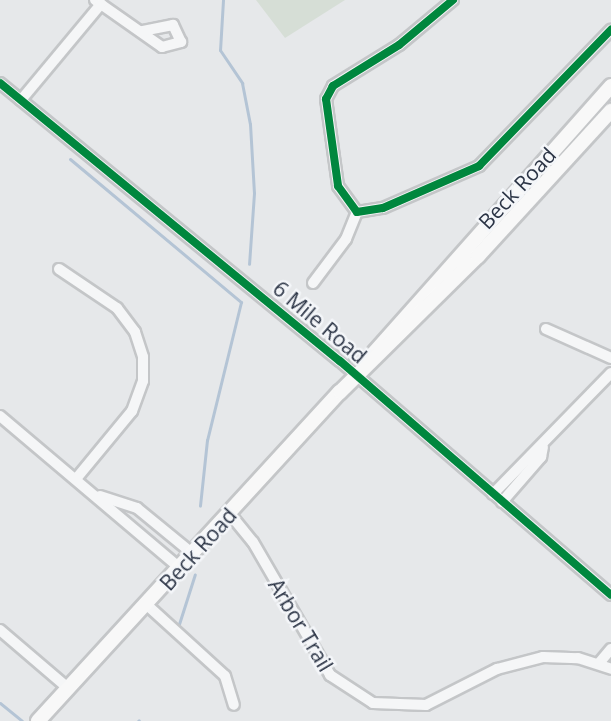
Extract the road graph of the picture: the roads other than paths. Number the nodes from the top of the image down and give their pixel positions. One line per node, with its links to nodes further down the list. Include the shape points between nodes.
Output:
1 (453, 0): 9 (street, via 399,45 333,86 326,99 338,186)
2 (98, 2): 4 (street); 7 (street)
3 (611, 30): 9 (street, via 479,166 383,208)
4 (141, 31)
5 (0, 83): 7 (street, 6 Mile Road)
6 (611, 86): 15 (main road, Beck Road, via 381,340)
7 (21, 100): 15 (street, 6 Mile Road)
8 (611, 111): 15 (main road, Beck Road, via 471,263)
9 (357, 212): 11 (street, via 346,239)
10 (59, 269): 18 (street, via 117,308 135,332 143,357 143,381 132,411)
11 (313, 283)
12 (546, 329): 13 (street)
13 (611, 358)
14 (611, 373): 17 (street)
15 (356, 376): 19 (street, 6 Mile Road); 22 (main road, Beck Road)
16 (0, 416): 18 (street)
17 (543, 447): 19 (street, via 533,449); 21 (street, via 541,457)
18 (76, 479): 20 (street)
19 (493, 494): 21 (street, 6 Mile Road)
20 (97, 495): 23 (street, via 137,508); 24 (street)
21 (502, 502): 25 (street, 6 Mile Road)
22 (230, 514): 23 (main road, Beck Road); 29 (street, Arbor Trail, via 253,542 330,675 373,703 426,705 523,660 559,656)
23 (193, 554): 24 (main road, Beck Road)
24 (180, 568): 26 (main road, Beck Road)
25 (611, 596)
26 (147, 605): 31 (main road, Beck Road); 32 (street, via 225,676)
27 (0, 630): 31 (street)
28 (611, 649): 29 (street)
29 (600, 662): 30 (street, Arbor Trail)
30 (611, 669)
31 (69, 689): 33 (main road, Beck Road)
32 (234, 705)
33 (38, 721)

